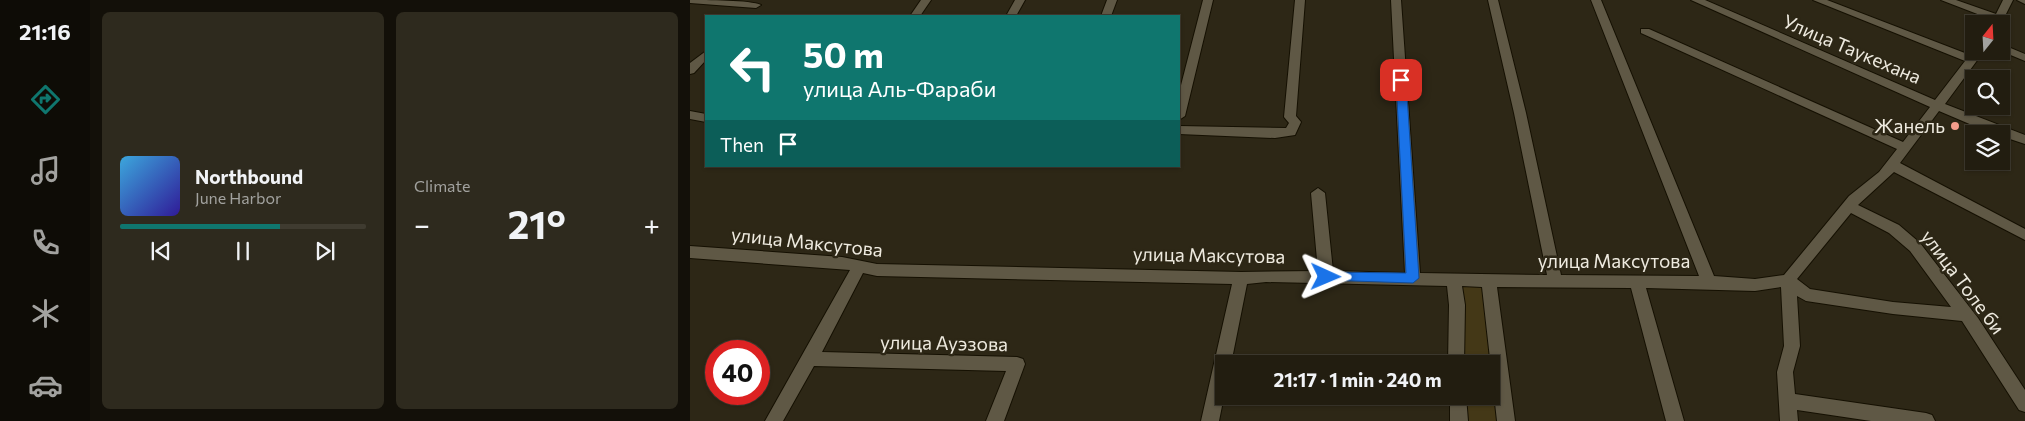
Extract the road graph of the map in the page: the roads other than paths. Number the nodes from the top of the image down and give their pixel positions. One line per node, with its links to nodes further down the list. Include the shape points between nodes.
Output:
1 (690, 0): 14 (street)
2 (926, 0): 16 (street)
3 (1020, 0): 17 (street)
4 (1112, 0): 18 (street)
5 (1208, 0): 29 (street)
6 (1300, 0): 32 (street, via 1290,117 1295,122 1290,132)
7 (1396, 0): 43 (street)
8 (1493, 0): 45 (street)
9 (1596, 0): 49 (street)
10 (1696, 0): 28 (street, Улица Таукехана)
11 (1818, 0): 23 (street)
12 (1946, 0): 19 (street)
13 (2008, 0): 20 (street)
14 (759, 3): 15 (street)
15 (746, 15)
16 (916, 15)
17 (1012, 15)
18 (1106, 15)
19 (1982, 15)
20 (2000, 15)
21 (1645, 30): 34 (street)
22 (2010, 51): 25 (street)
23 (1965, 52)
24 (705, 55): 27 (street)
25 (2025, 58)
26 (1973, 60): 28 (street)
27 (690, 70)
28 (1939, 106): 33 (street, Улица Таукехана); 34 (street)
29 (1180, 112)
30 (690, 115): 31 (street)
31 (705, 118)
32 (1180, 130)
33 (2025, 140)
34 (1905, 148): 35 (street)
35 (1892, 165): 37 (street); 38 (street)
36 (1318, 193): 41 (street)
37 (1849, 206): 46 (street); 50 (street, улица Толе би, via 1894,229 1915,247)
38 (2025, 235)
39 (690, 252): 40 (street, улица Максутова)
40 (859, 267): 42 (street, улица Максутова); 52 (street)
41 (1326, 277): 42 (street, улица Максутова); 43 (street, улица Максутова)
42 (1241, 278): 58 (street)
43 (1413, 278): 44 (street, улица Максутова)
44 (1454, 280): 47 (street, улица Максутова); 51 (street)
45 (1555, 280): 47 (street, улица Максутова); 48 (street, улица Максутова)
46 (1788, 280): 49 (street, улица Максутова, via 1755,286); 50 (street, via 1806,295); 53 (street, via 1792,346 1785,372)
47 (1489, 281): 60 (street)
48 (1637, 282): 49 (street, улица Максутова); 61 (street)
49 (1710, 282)
50 (1966, 315): 54 (street, улица Толе би)
51 (1456, 355)
52 (810, 359): 56 (street); 57 (street, улица Ауэзова, via 1017,364)
53 (1787, 401): 62 (street); 63 (street)
54 (2025, 404)
55 (1458, 405): 59 (street)
56 (774, 421)
57 (995, 421)
58 (1210, 421)
59 (1459, 421)
60 (1506, 421)
61 (1675, 421)
62 (1789, 421)
63 (1926, 421)

